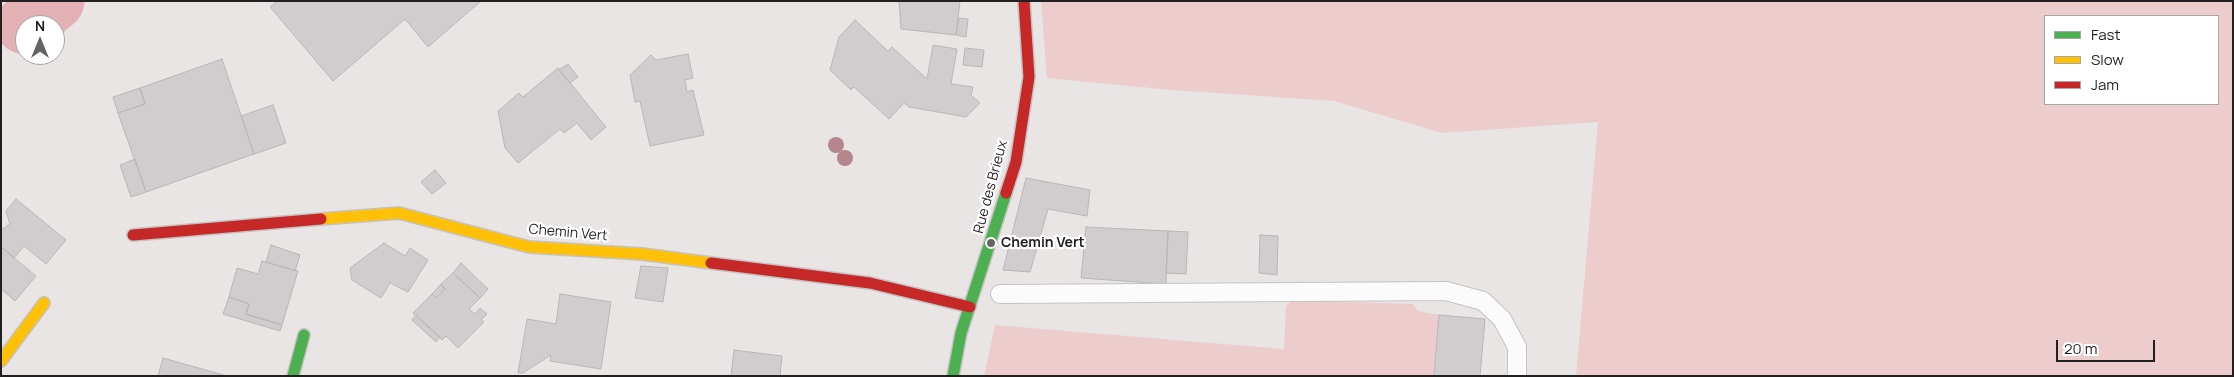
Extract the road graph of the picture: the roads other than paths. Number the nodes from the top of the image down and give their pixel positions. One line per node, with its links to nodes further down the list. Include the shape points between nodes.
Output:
1 (1024, 1): 5 (street, Rue des Brieux, via 1029,77 1016,162)
2 (133, 235): 5 (street, Chemin Vert, via 399,212 529,247 642,254 870,283)
3 (1000, 294): 10 (lane, via 1446,291 1483,301 1502,319 1517,347)
4 (44, 303): 7 (street)
5 (970, 307): 9 (street, Rue des Brieux)
6 (304, 335): 8 (street)
7 (1, 361)
8 (293, 376)
9 (953, 376)
10 (1517, 376)

